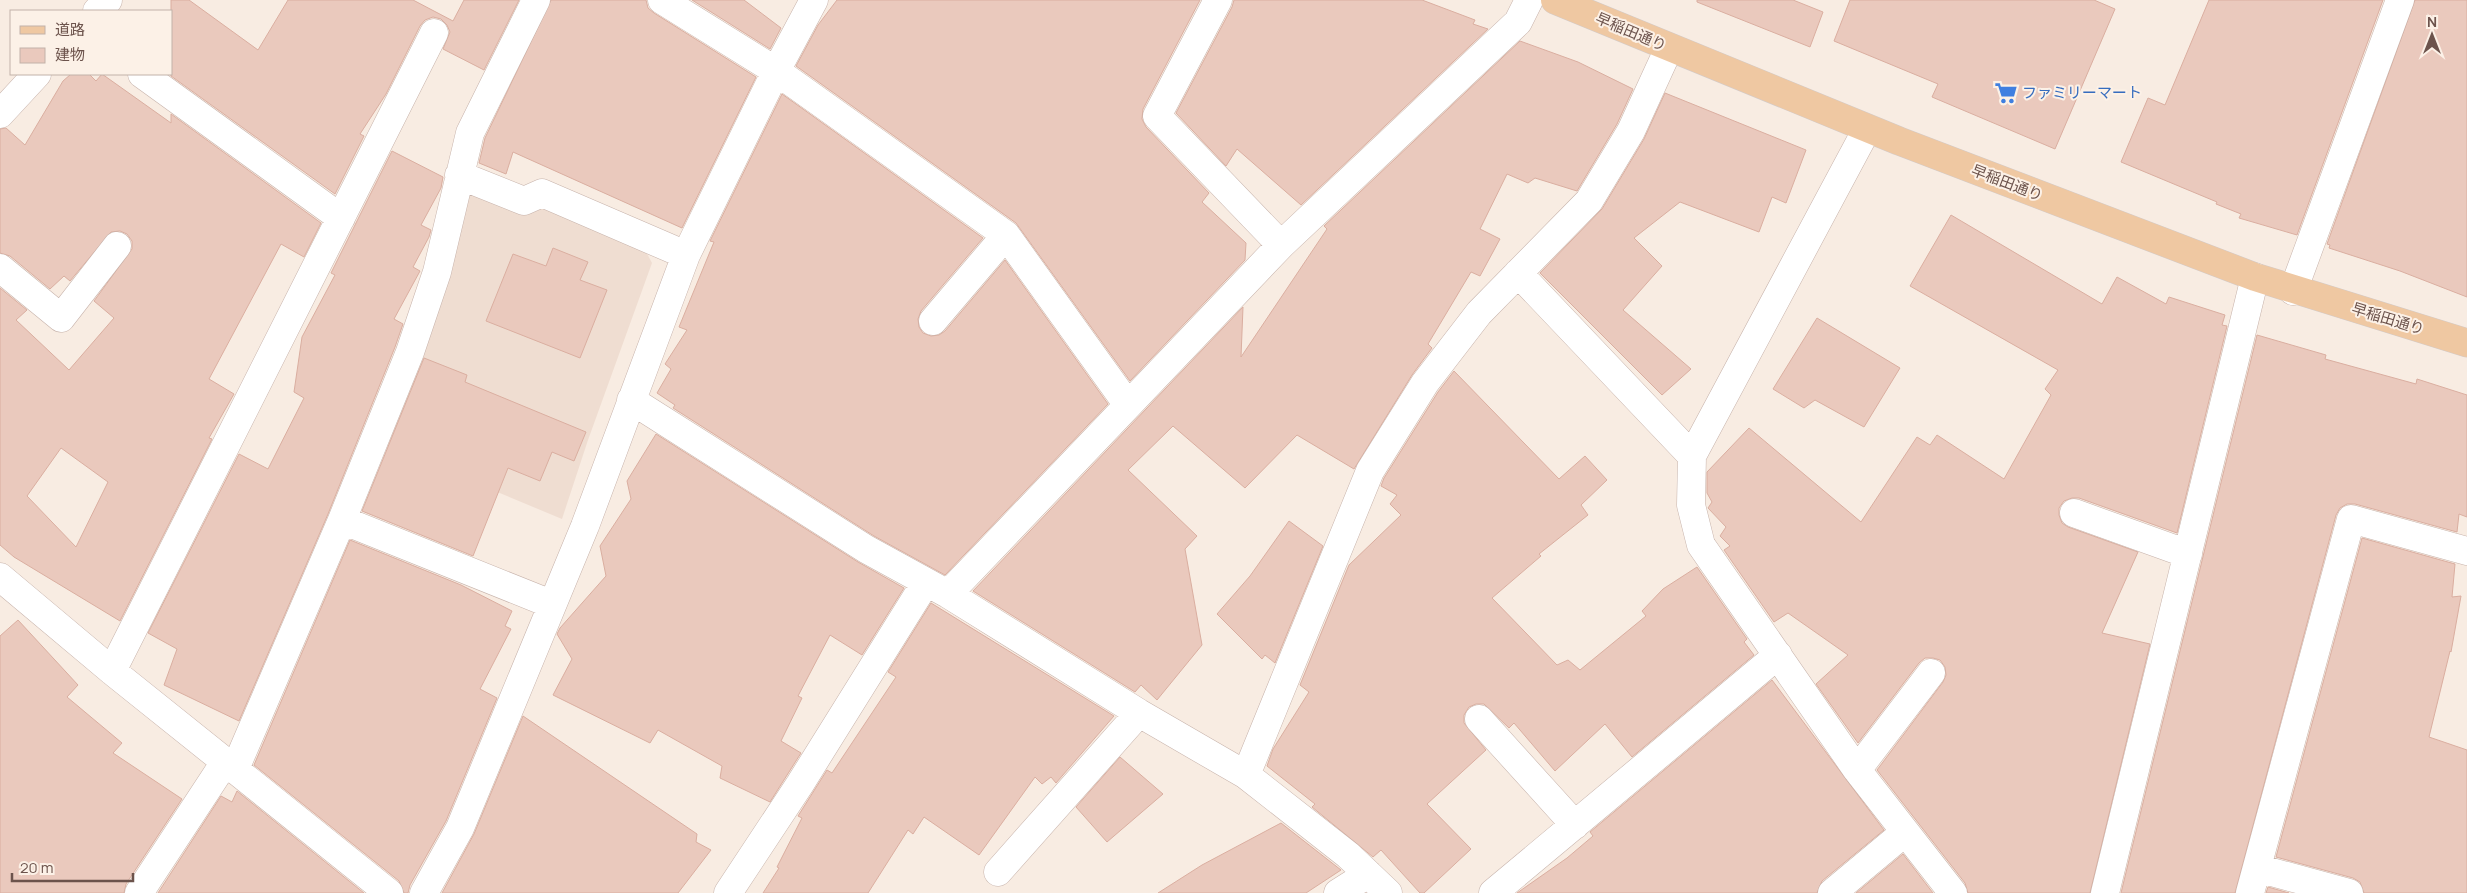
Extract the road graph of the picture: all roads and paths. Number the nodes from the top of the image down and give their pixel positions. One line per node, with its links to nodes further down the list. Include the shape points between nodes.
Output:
1 (108, 0): 9 (street)
2 (536, 0): 17 (street, via 470,133)
3 (662, 0): 12 (street)
4 (814, 0): 12 (street)
5 (1218, 0): 21 (street, via 1157,116)
6 (1529, 0): 21 (street, via 1518,22)
7 (1555, 0): 11 (main road, 早稲田通り)
8 (2400, 0): 26 (street)
9 (98, 10)
10 (434, 33): 18 (street)
11 (1669, 48): 16 (main road, 早稲田通り); 24 (street, via 1631,131 1589,201)
12 (776, 71): 19 (street); 22 (street)
13 (37, 75): 15 (street)
14 (143, 75): 18 (street)
15 (3, 102)
16 (1867, 128): 25 (main road, 早稲田通り); 31 (street)
17 (459, 175): 22 (street, via 524,201 542,193); 33 (street, via 437,272 410,352)
18 (341, 218): 40 (street)
19 (1006, 235): 27 (street); 30 (street)
20 (117, 246): 23 (street, via 61,318)
21 (1281, 246): 30 (street)
22 (686, 255): 29 (street)
23 (0, 268)
24 (1518, 273): 31 (street); 46 (street, via 1479,313 1424,383 1370,471)
25 (2255, 277): 26 (main road, 早稲田通り); 35 (street)
26 (2293, 291): 28 (main road, 早稲田通り)
27 (933, 320)
28 (2467, 343)
29 (631, 400): 37 (street, via 866,549); 38 (street, via 585,526)
30 (1128, 405): 37 (street)
31 (1692, 456): 39 (street, via 1691,505 1701,545)
32 (2074, 513): 35 (street)
33 (342, 520): 38 (street); 44 (street)
34 (2467, 551): 51 (street, via 2351,519)
35 (2188, 554): 61 (street)
36 (0, 577): 40 (street)
37 (937, 588): 42 (street); 55 (street)
38 (551, 604): 54 (street, via 460,828)
39 (1778, 655): 45 (street); 47 (street)
40 (112, 671): 44 (street)
41 (1931, 673): 45 (street)
42 (1139, 713): 46 (street); 49 (street)
43 (1479, 719): 47 (street)
44 (230, 766): 52 (street); 53 (street)
45 (1857, 770): 48 (street)
46 (1246, 775): 50 (street)
47 (1575, 825): 58 (street)
48 (1904, 833): 59 (street); 60 (street)
49 (998, 872)
50 (1368, 874): 56 (street); 57 (street)
51 (2253, 881): 62 (street)
52 (139, 893)
53 (390, 893)
54 (424, 893)
55 (728, 893)
56 (1338, 893)
57 (1388, 893)
58 (1493, 893)
59 (1832, 893)
60 (1953, 893)
61 (2105, 893)
62 (2349, 893)

